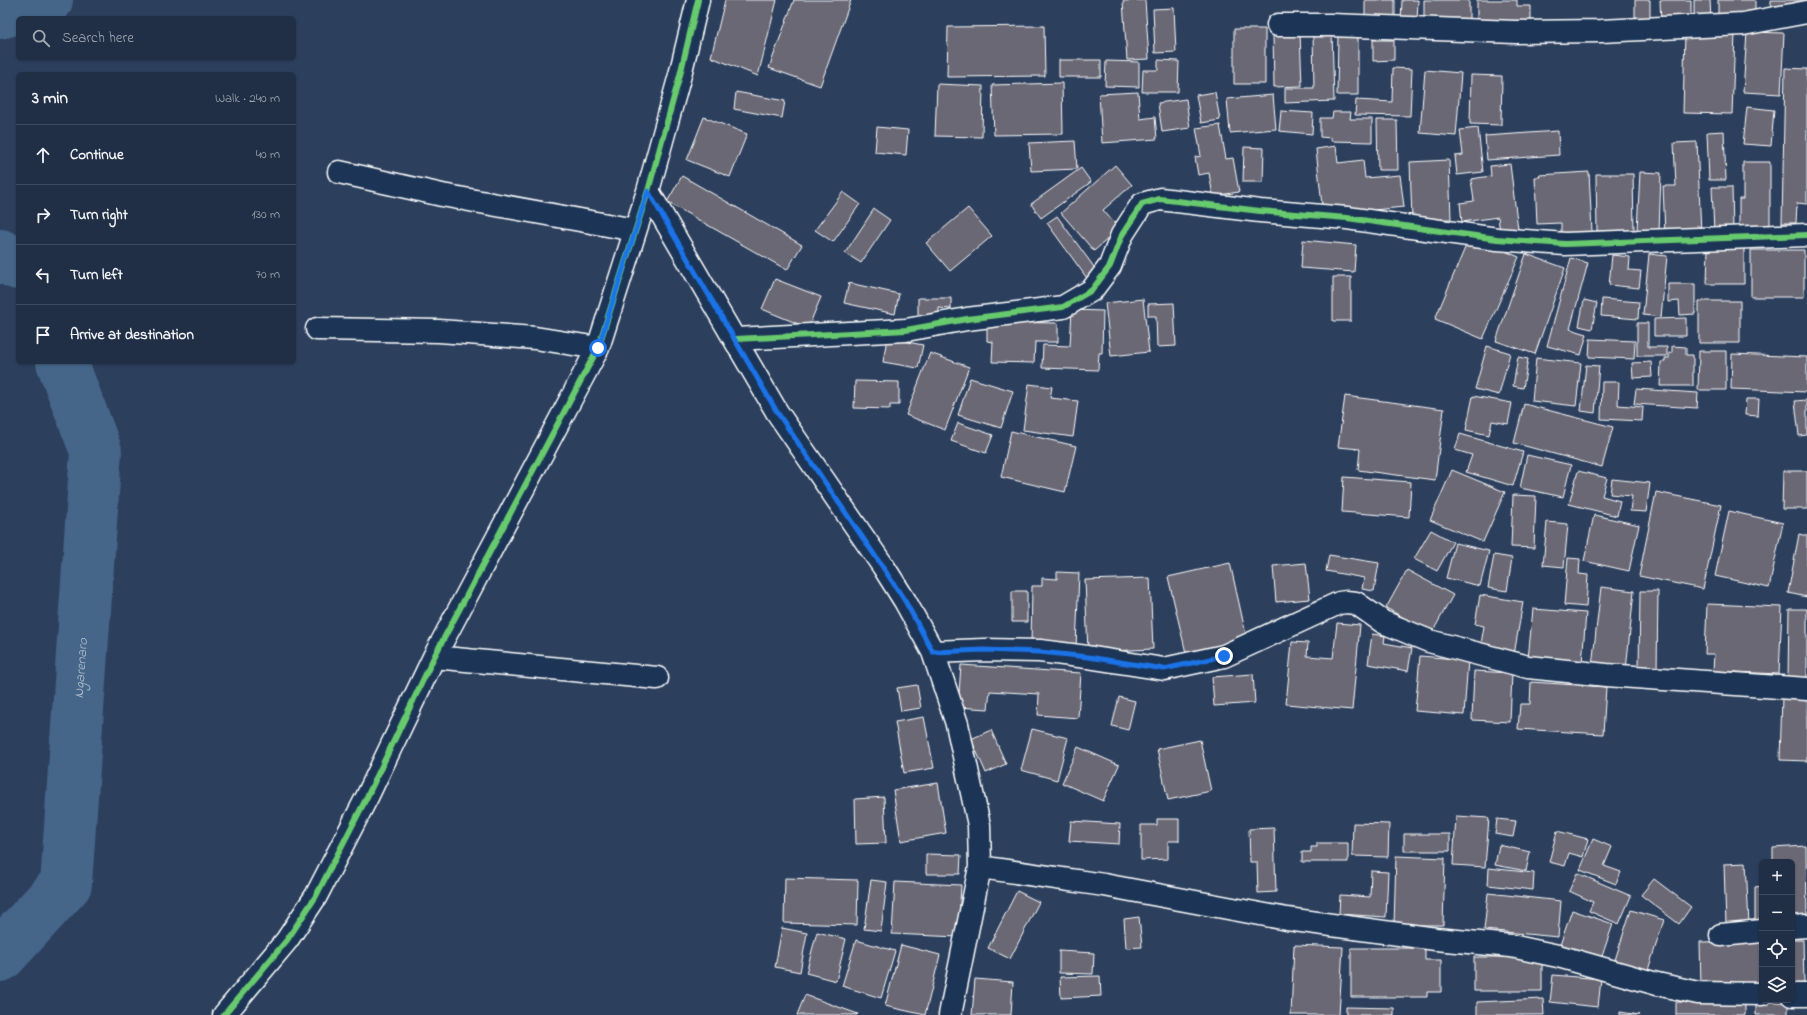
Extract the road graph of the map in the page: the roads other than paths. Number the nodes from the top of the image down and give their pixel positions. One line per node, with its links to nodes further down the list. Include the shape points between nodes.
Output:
1 (698, 0): 5 (street)
2 (1807, 12): 3 (street, via 1743,24 1601,31 1515,32)
3 (1278, 25)
4 (339, 172): 6 (street, via 442,195)
5 (648, 191): 6 (street); 9 (street)
6 (635, 230): 10 (street)
7 (1807, 235): 9 (street, via 1565,244 1497,239 1347,218 1260,211 1160,198 1142,204 1122,235 1110,266 1092,290 1063,307 967,319 906,330)
8 (317, 329): 10 (street, via 439,331 535,338)
9 (736, 339): 11 (street, via 777,412 905,601)
10 (598, 348): 12 (street)
11 (933, 652): 14 (street, via 1040,652 1164,669 1224,656 1346,602 1356,604 1383,622 1429,641 1528,667); 15 (street, via 957,724 979,825)
12 (434, 657): 13 (street); 23 (street, via 316,896 287,940)
13 (657, 678)
14 (1807, 689)
15 (980, 867): 20 (street, via 1104,885 1287,919 1436,939 1511,946 1698,993); 24 (street)
16 (1807, 926): 17 (street)
17 (1795, 927)
18 (1759, 931): 19 (street)
19 (1721, 935)
20 (1759, 994)
21 (1795, 995): 22 (street)
22 (1807, 995)
23 (224, 1015)
24 (950, 1015)

